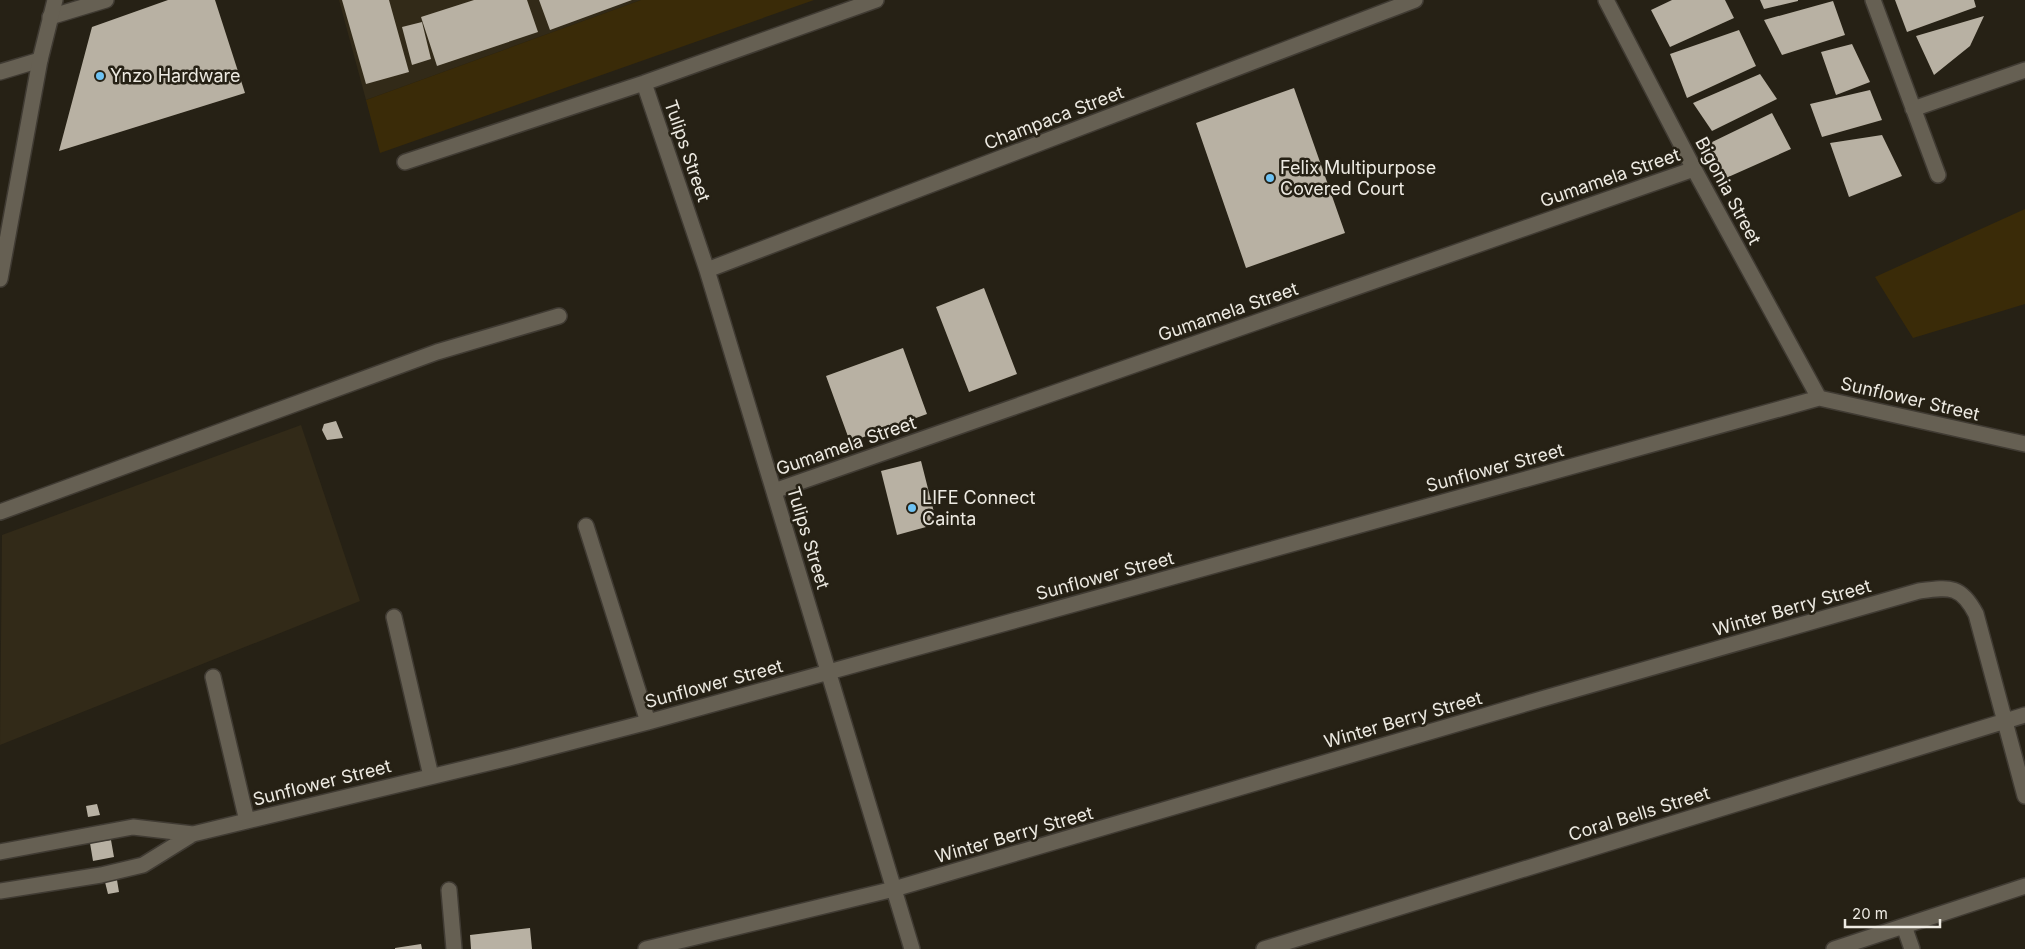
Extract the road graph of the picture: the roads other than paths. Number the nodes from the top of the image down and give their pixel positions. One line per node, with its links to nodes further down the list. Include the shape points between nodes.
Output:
1 (55, 0): 7 (street)
2 (106, 0): 7 (street)
3 (876, 0): 11 (street)
4 (1415, 0): 16 (street, Champaca Street)
5 (1606, 0): 14 (street, Bigonia Street)
6 (1873, 0): 12 (street)
7 (50, 17): 8 (street)
8 (40, 60): 10 (street); 17 (street)
9 (2025, 70): 12 (street)
10 (0, 72)
11 (644, 83): 13 (street); 16 (street, Tulips Street)
12 (1913, 109): 15 (street)
13 (405, 162)
14 (1694, 169): 19 (street, Bigonia Street); 21 (street, Gumamela Street)
15 (1938, 174)
16 (707, 270): 21 (street, Tulips Street)
17 (0, 279)
18 (559, 316): 22 (street, via 437,352)
19 (1820, 398): 20 (street, Sunflower Street); 25 (street, Sunflower Street)
20 (2025, 444)
21 (774, 491): 25 (street, Tulips Street)
22 (0, 512)
23 (586, 526): 29 (street)
24 (394, 617): 30 (street)
25 (828, 672): 29 (street, Sunflower Street); 36 (street, Tulips Street)
26 (214, 677): 32 (street)
27 (2025, 715): 28 (street, Coral Bells Street)
28 (2006, 721): 31 (street, Winter Berry Street); 36 (street, Winter Berry Street, via 1976,614 1969,600 1956,589 1919,591); 43 (street, Coral Bells Street)
29 (648, 722): 30 (street, Sunflower Street)
30 (431, 776): 32 (street, Sunflower Street)
31 (2025, 796)
32 (247, 821): 33 (street, Sunflower Street)
33 (193, 834): 34 (street, Sunflower Street, via 133,827); 38 (street, Sunflower Street, via 143,865)
34 (0, 852)
35 (2025, 886): 39 (street)
36 (894, 889): 41 (street, Winter Berry Street); 42 (street, Tulips Street)
37 (449, 890): 40 (street)
38 (0, 891)
39 (1904, 926): 44 (street); 45 (street)
40 (454, 949)
41 (646, 949)
42 (912, 949)
43 (1264, 949)
44 (1834, 949)
45 (1912, 949)

